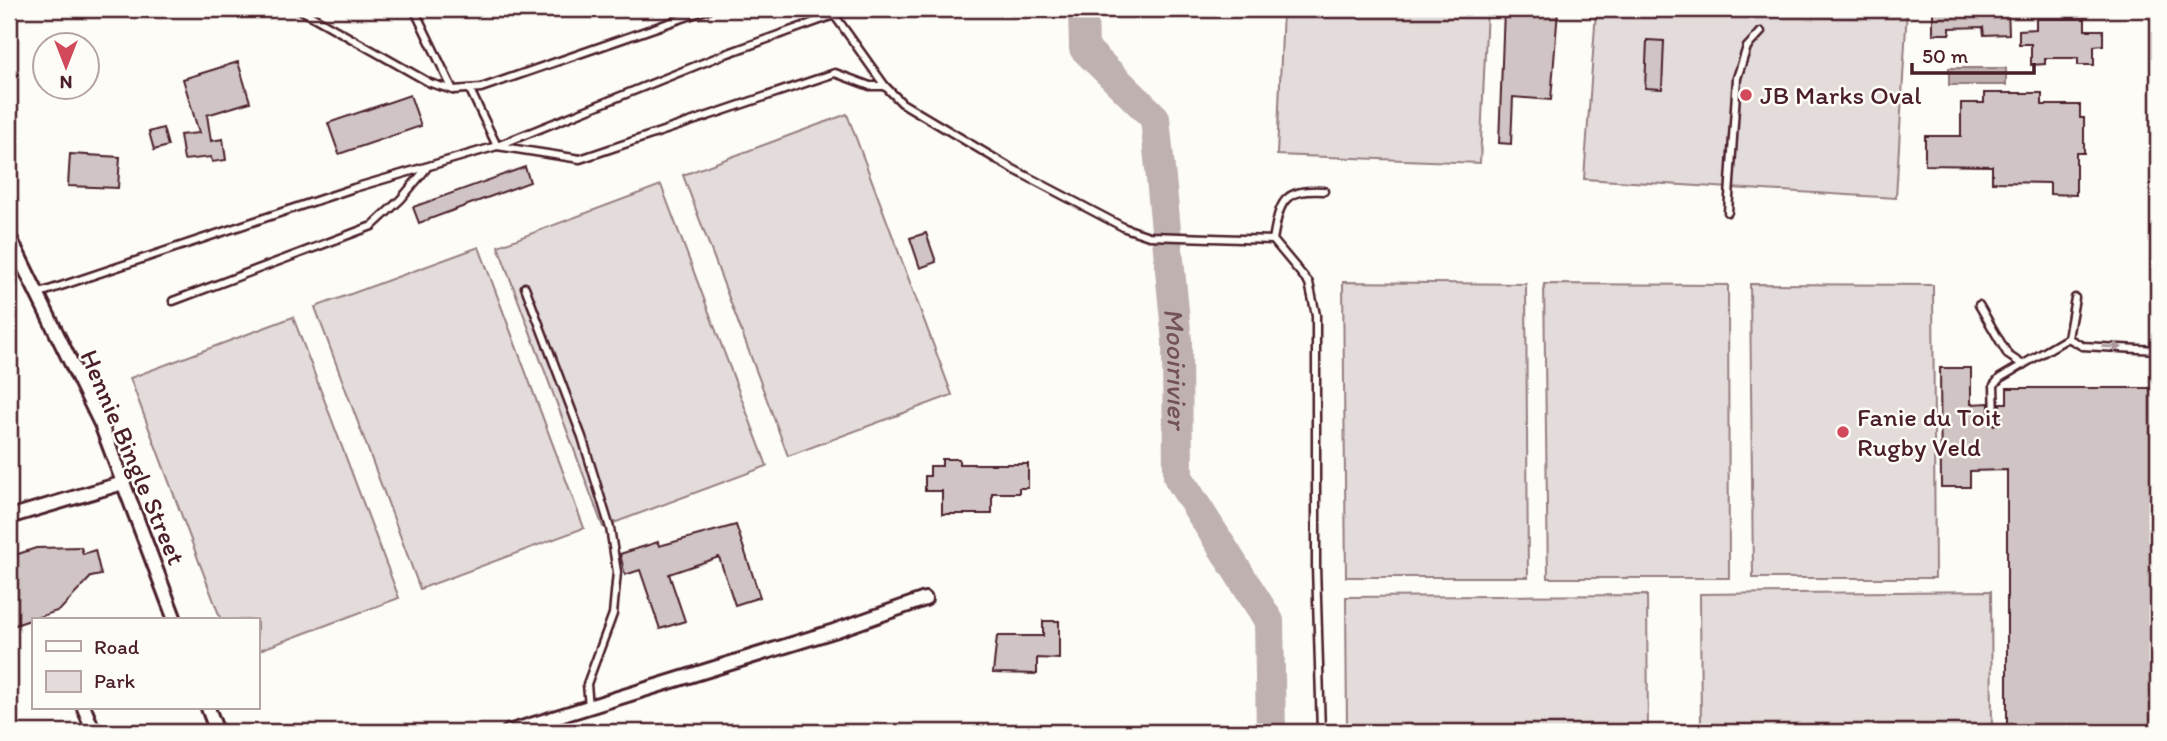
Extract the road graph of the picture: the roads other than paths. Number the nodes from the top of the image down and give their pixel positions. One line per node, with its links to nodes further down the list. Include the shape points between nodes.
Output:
1 (299, 9): 7 (lane, via 430,83)
2 (414, 9): 7 (lane)
3 (709, 9): 8 (lane)
4 (832, 12): 6 (lane); 9 (lane)
5 (1761, 32): 12 (lane, via 1747,47 1737,78)
6 (885, 86): 9 (lane, via 870,86 835,73 580,159); 14 (lane, via 902,103 989,155 1125,228 1149,236)
7 (453, 90): 8 (lane)
8 (470, 90): 9 (lane)
9 (497, 146): 10 (lane)
10 (427, 168): 16 (lane); 18 (lane, via 372,226)
11 (1325, 191): 14 (lane, via 1300,190 1287,197 1279,209)
12 (1728, 212)
13 (9, 236): 16 (street, Hennie Bingle Street)
14 (1273, 240): 34 (lane, via 1309,283 1316,314)
15 (524, 287): 28 (lane, via 582,437 610,528 617,572 613,614 587,684)
16 (37, 294): 24 (street, Hennie Bingle Street, via 101,424)
17 (2075, 298): 20 (lane)
18 (173, 301)
19 (1979, 305): 22 (lane, via 2008,355)
20 (2068, 338): 21 (lane, one-way to 21, via 2082,346); 22 (lane)
21 (2158, 350)
22 (2023, 365): 23 (lane, via 1994,385)
23 (1995, 419)
24 (123, 482): 25 (street); 27 (street, Hennie Bingle Street)
25 (9, 517)
26 (925, 599): 28 (street)
27 (175, 618)
28 (589, 709): 33 (street)
29 (85, 710): 31 (street)
30 (209, 710): 32 (street)
31 (94, 732)
32 (217, 732)
33 (508, 732)
34 (1321, 732)

